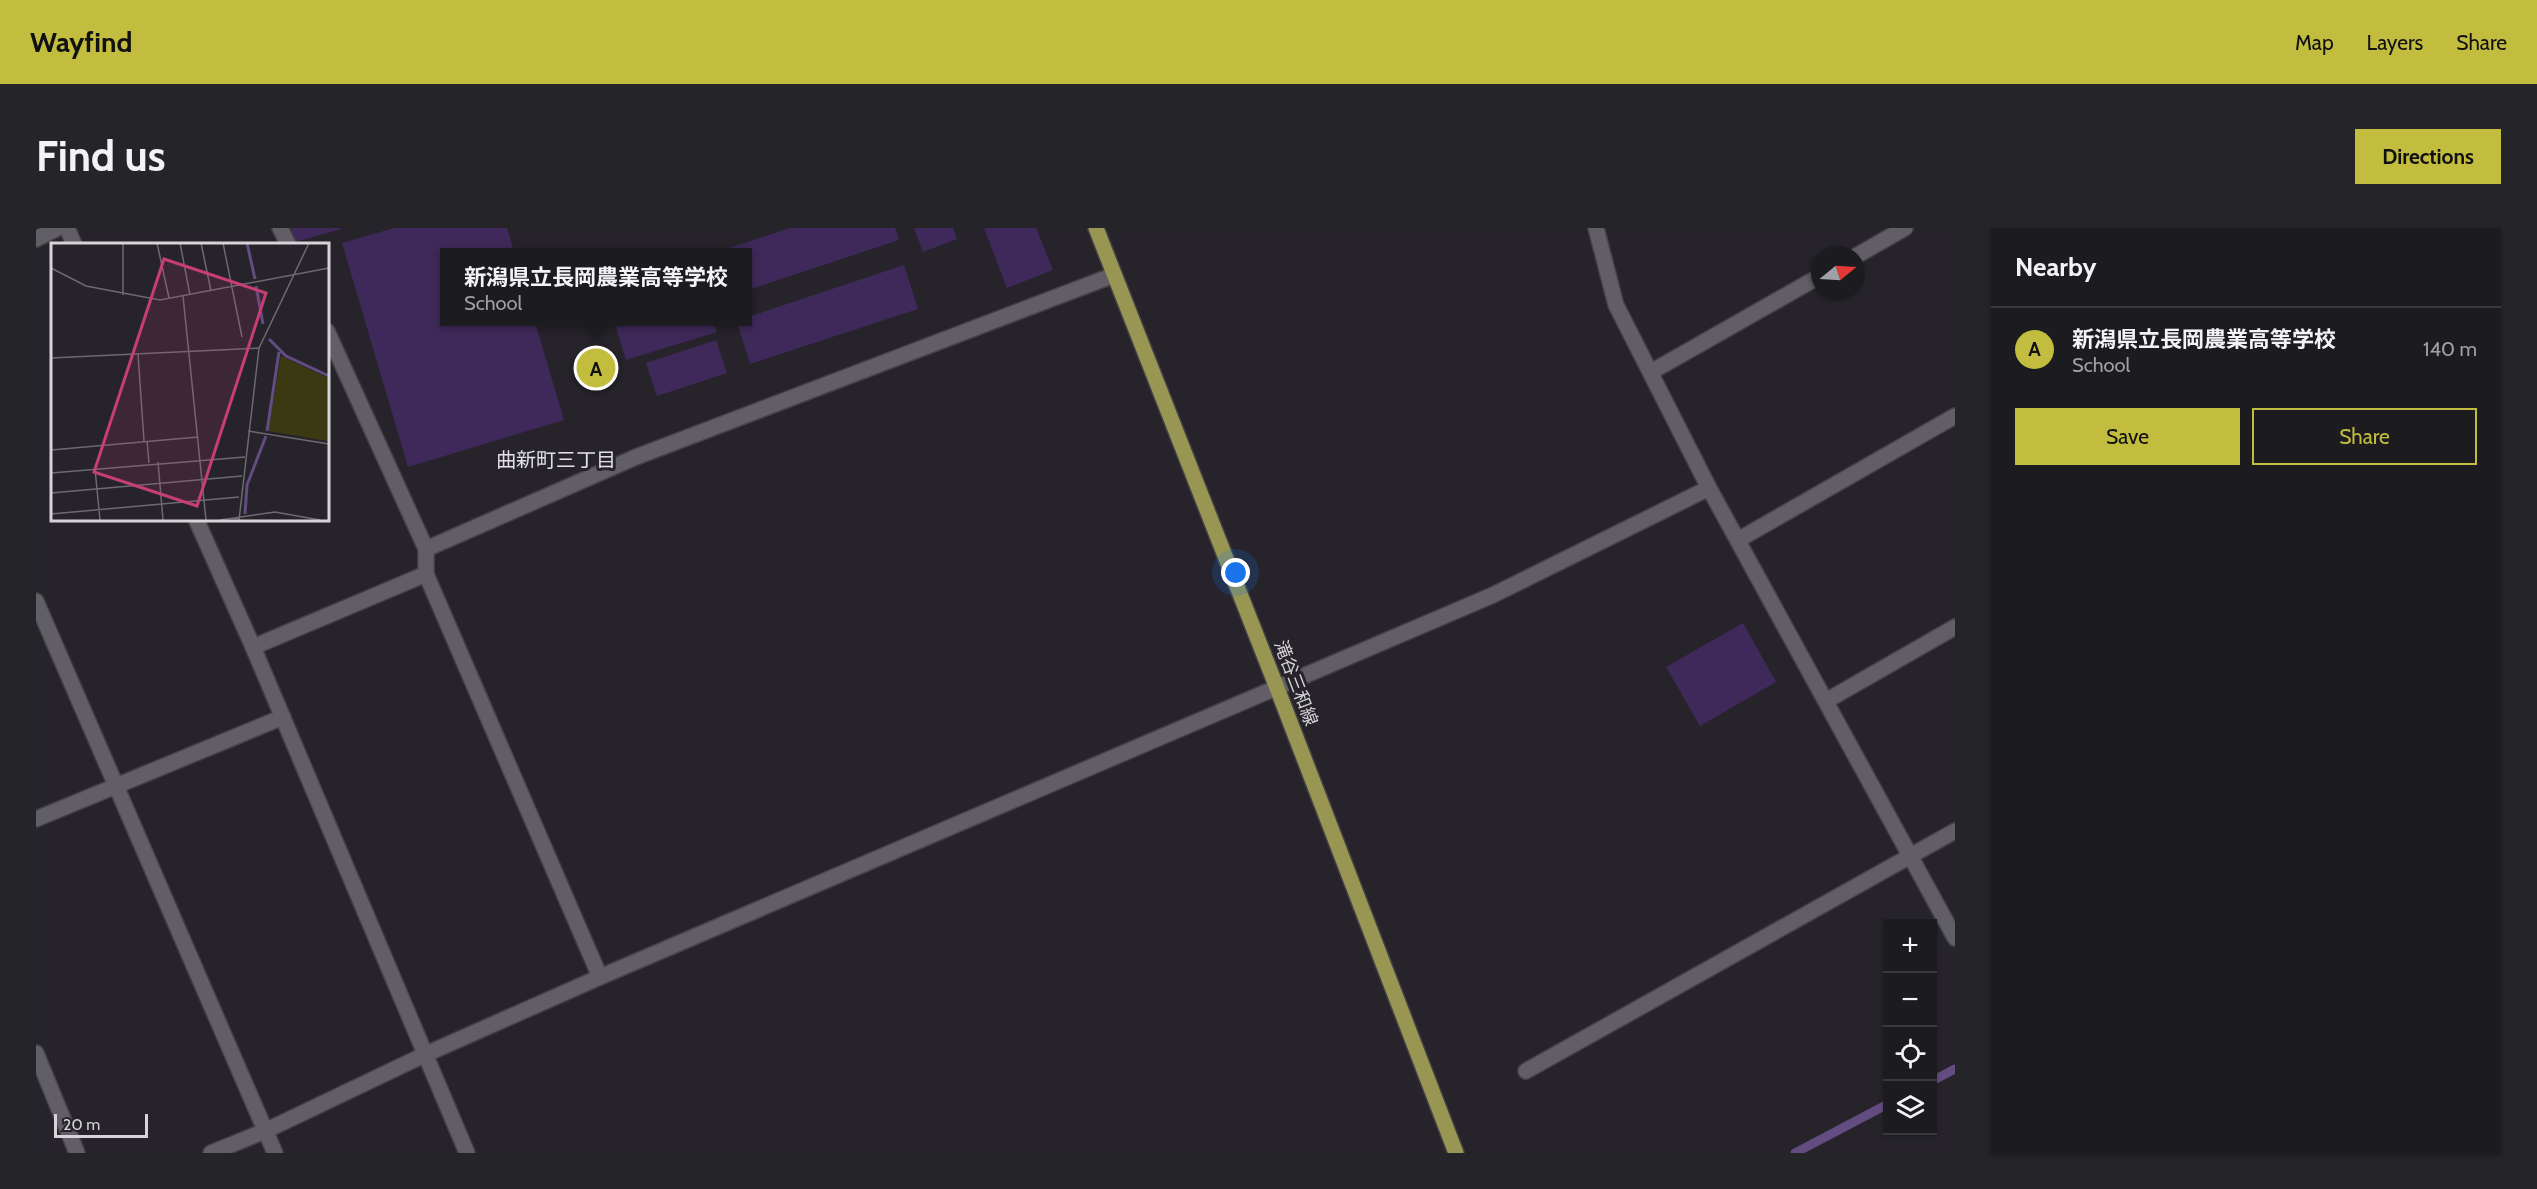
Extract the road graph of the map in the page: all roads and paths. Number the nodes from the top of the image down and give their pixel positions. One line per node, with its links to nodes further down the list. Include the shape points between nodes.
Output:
1 (58, 228): 7 (street)
2 (67, 228): 8 (street)
3 (280, 228): 9 (street)
4 (1096, 228): 11 (main road, 滝谷三和線)
5 (1596, 228): 14 (street, via 1617,305)
6 (1905, 228): 10 (street)
7 (36, 239)
8 (74, 243)
9 (288, 243)
10 (1865, 251)
11 (1114, 275): 19 (street, via 636,457); 24 (main road, 滝谷三和線)
12 (1811, 281): 14 (street)
13 (328, 333): 19 (street)
14 (1651, 372): 16 (street)
15 (1955, 416): 18 (street)
16 (1709, 488): 18 (street); 24 (street, via 1493,595)
17 (196, 520): 23 (street)
18 (1738, 540): 25 (street)
19 (426, 549): 20 (street)
20 (426, 574): 23 (street); 32 (street)
21 (36, 601): 27 (street)
22 (1955, 627): 25 (street)
23 (254, 647): 26 (street)
24 (1277, 688): 32 (street); 41 (main road, 滝谷三和線)
25 (1826, 701): 30 (street)
26 (283, 717): 27 (street); 34 (street)
27 (118, 786): 28 (street); 36 (street)
28 (36, 819)
29 (1955, 831): 30 (street)
30 (1909, 856): 31 (street); 35 (street)
31 (1955, 938)
32 (600, 976): 34 (street)
33 (36, 1053): 37 (street)
34 (424, 1055): 36 (street); 40 (street)
35 (1526, 1071)
36 (265, 1131): 38 (street); 39 (street)
37 (77, 1153)
38 (210, 1153)
39 (274, 1153)
40 (467, 1153)
41 (1456, 1153)

